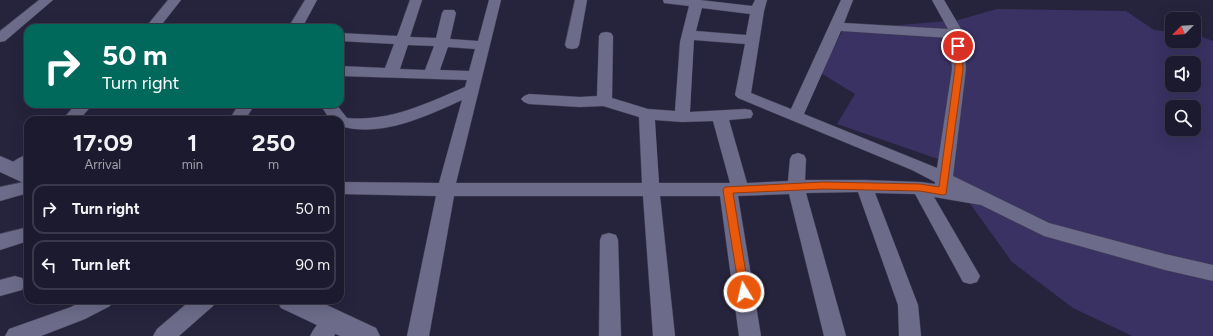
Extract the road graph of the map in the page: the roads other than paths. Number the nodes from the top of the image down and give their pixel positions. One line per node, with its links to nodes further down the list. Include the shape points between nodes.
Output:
1 (47, 0): 20 (street)
2 (175, 0): 13 (street)
3 (312, 0): 14 (street)
4 (416, 0): 22 (street)
5 (495, 0): 24 (street)
6 (581, 0): 25 (street)
7 (669, 0): 10 (street)
8 (847, 0): 15 (street)
9 (938, 0): 16 (street)
10 (705, 3): 11 (street); 17 (street)
11 (759, 6): 21 (street)
12 (449, 13): 23 (street)
13 (155, 24)
14 (297, 24)
15 (836, 27): 16 (street); 40 (street)
16 (957, 34): 44 (street, via 959,69)
17 (689, 35): 21 (street); 39 (street)
18 (606, 36): 31 (street)
19 (344, 37): 22 (street)
20 (0, 38)
21 (752, 40): 40 (street, via 743,95)
22 (402, 41): 23 (street); 27 (street)
23 (442, 43): 24 (street); 28 (street)
24 (482, 45): 29 (street)
25 (572, 45)
26 (344, 71): 27 (street)
27 (391, 73): 28 (street)
28 (431, 74): 29 (street)
29 (473, 83): 41 (street, via 423,112 373,123); 50 (street)
30 (529, 99): 31 (street)
31 (604, 101): 34 (street)
32 (81, 108): 36 (street)
33 (331, 108): 37 (street)
34 (647, 114): 39 (street); 49 (street)
35 (745, 114): 38 (street)
36 (74, 116)
37 (337, 116)
38 (720, 116): 39 (street); 51 (street)
39 (682, 117)
40 (795, 117): 44 (street, via 918,166)
41 (344, 122)
42 (798, 159): 45 (street)
43 (864, 186): 45 (street); 48 (street); 70 (street, via 908,305)
44 (943, 186): 48 (street); 56 (street, via 983,199 1044,229)
45 (796, 187): 51 (street); 69 (street)
46 (24, 188): 52 (street)
47 (344, 188): 50 (street)
48 (920, 188): 57 (street)
49 (651, 189): 50 (street); 51 (street); 67 (street)
50 (446, 190): 65 (street)
51 (734, 190): 68 (street)
52 (0, 194)
53 (24, 235): 55 (street)
54 (609, 240): 66 (street)
55 (0, 242)
56 (1213, 273)
57 (970, 276)
58 (95, 304): 62 (street)
59 (201, 304): 63 (street)
60 (295, 304): 61 (street)
61 (327, 328): 64 (street)
62 (16, 336)
63 (164, 336)
64 (367, 336)
65 (418, 336)
66 (610, 336)
67 (664, 336)
68 (750, 336)
69 (835, 336)
70 (910, 336)

